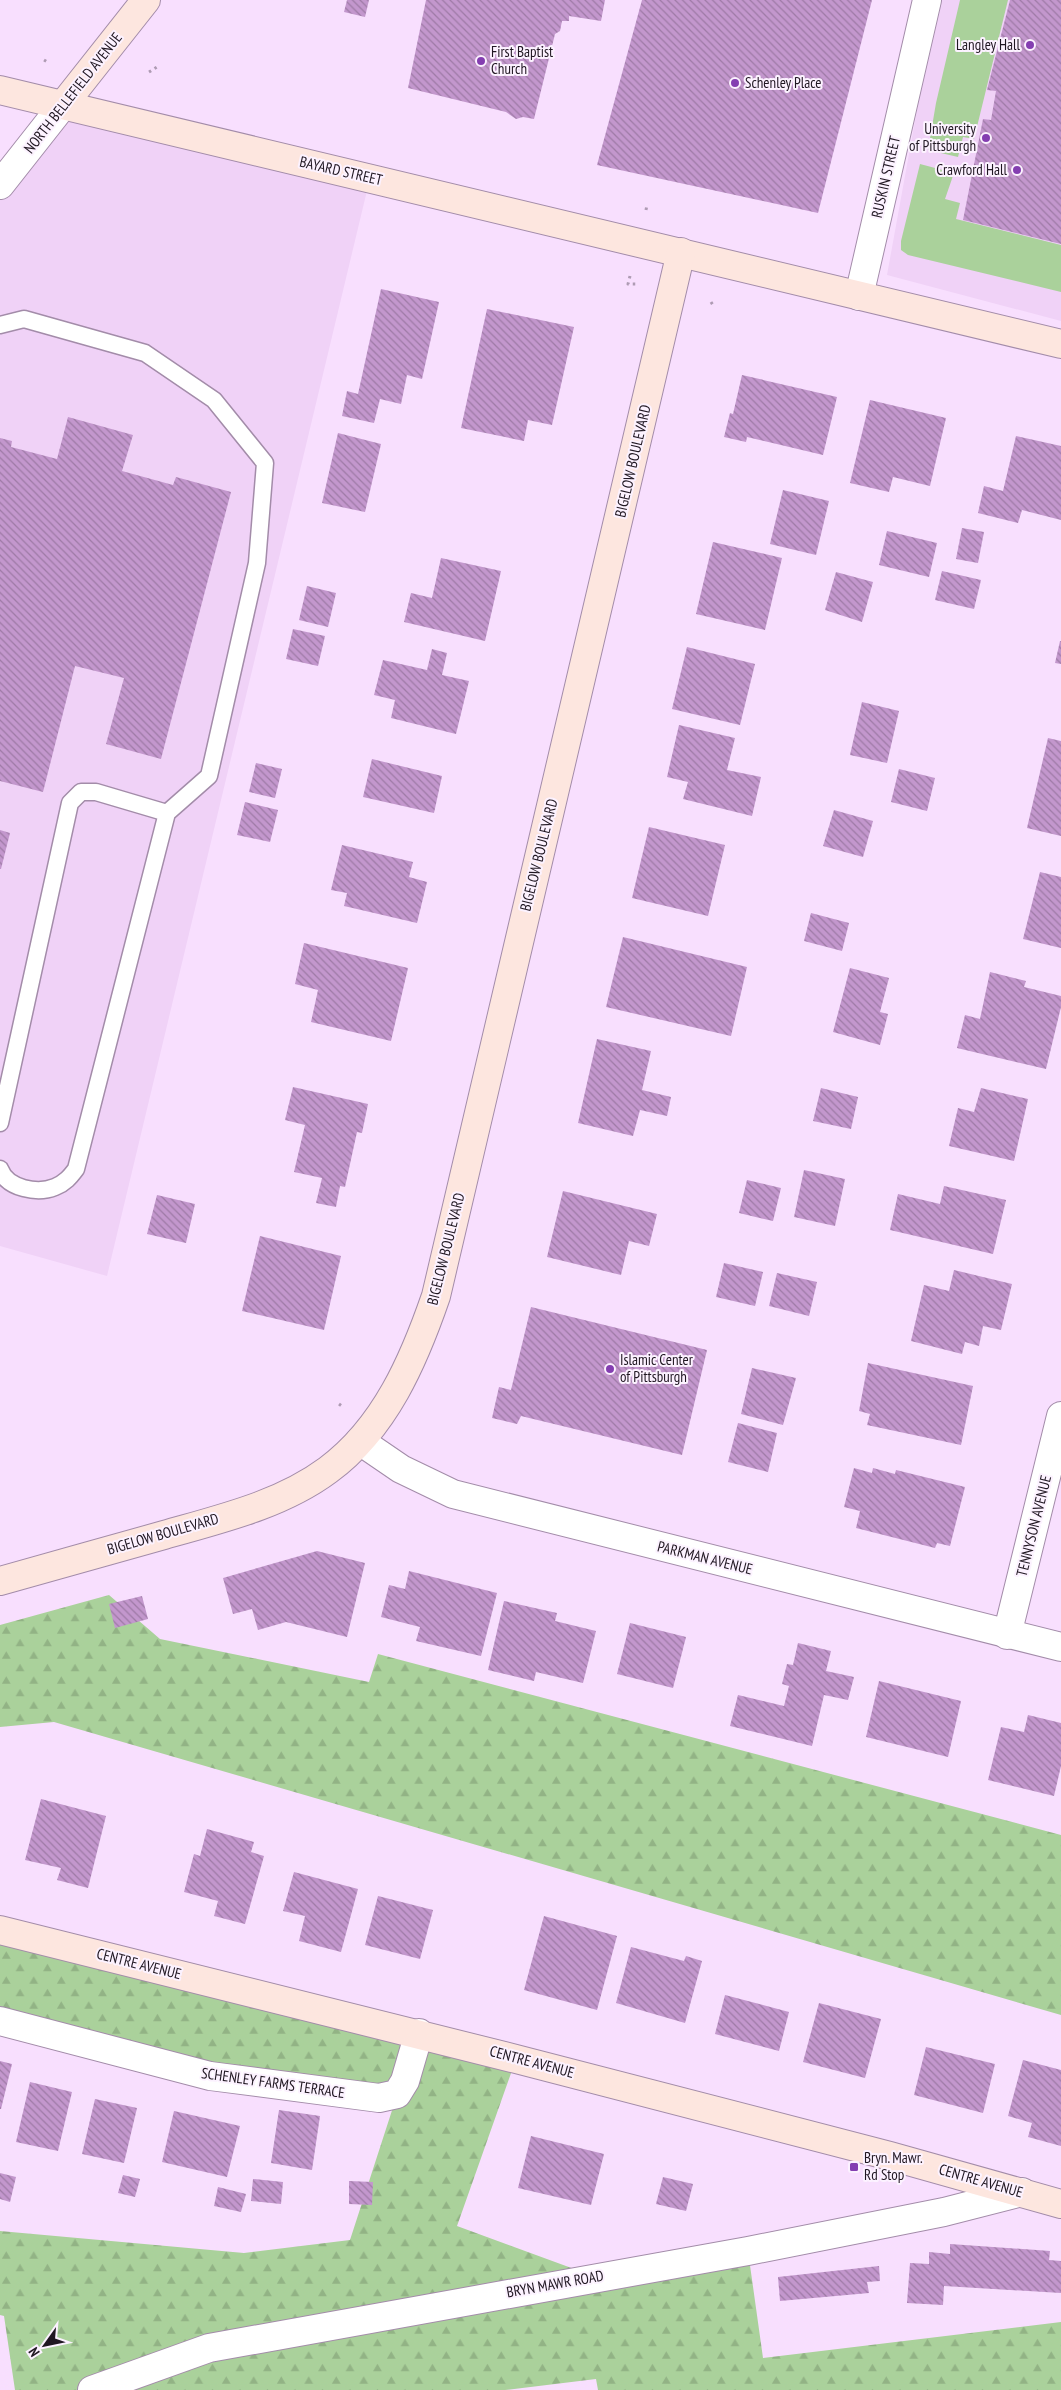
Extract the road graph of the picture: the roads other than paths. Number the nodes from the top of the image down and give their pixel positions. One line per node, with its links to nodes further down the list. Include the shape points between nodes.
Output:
1 (146, 0): 4 (main road, NORTH BELLEFIELD AVENUE)
2 (927, 0): 7 (street, RUSKIN STREET)
3 (0, 90): 4 (main road, BAYARD STREET)
4 (63, 105): 5 (street, NORTH BELLEFIELD AVENUE); 6 (main road, BAYARD STREET)
5 (0, 185)
6 (681, 252): 7 (main road); 14 (main road, BIGELOW BOULEVARD, via 436,1296 410,1367)
7 (859, 296): 9 (main road)
8 (0, 326): 10 (lane, via 24,318 145,353 214,400 266,463 257,563 209,776)
9 (1061, 344)
10 (167, 813): 11 (lane, via 96,792 81,792 70,803); 12 (lane, via 76,1169 54,1188 33,1190 12,1184)
11 (0, 1123)
12 (0, 1169)
13 (1061, 1416): 16 (street, TENNYSON AVENUE)
14 (360, 1441): 15 (main road, BIGELOW BOULEVARD, via 330,1470 272,1502); 16 (street, PARKMAN AVENUE, via 401,1469 453,1494)
15 (0, 1581)
16 (1007, 1635): 17 (street, PARKMAN AVENUE)
17 (1061, 1647)
18 (0, 1930): 20 (main road, CENTRE AVENUE)
19 (0, 2021): 20 (street, SCHENLEY FARMS TERRACE, via 210,2076 379,2098 397,2094 405,2081)
20 (419, 2033): 21 (main road, CENTRE AVENUE)
21 (1022, 2192): 22 (main road, CENTRE AVENUE); 23 (street, BRYN MAWR ROAD, via 944,2212 748,2251 209,2348)
22 (1061, 2204)
23 (92, 2390)

